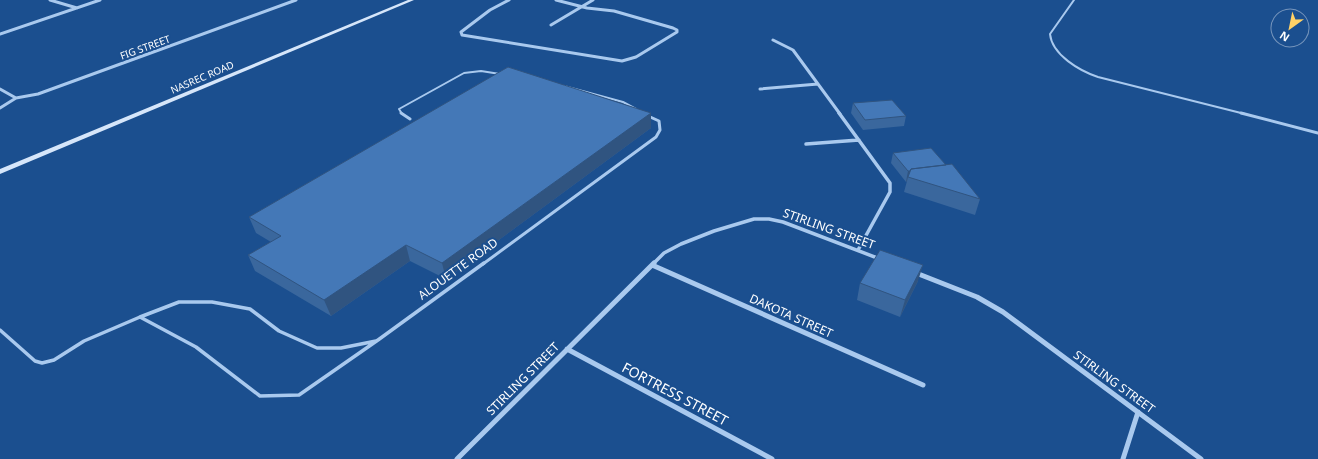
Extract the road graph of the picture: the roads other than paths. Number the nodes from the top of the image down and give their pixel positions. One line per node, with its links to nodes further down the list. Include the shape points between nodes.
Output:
1 (50, 0): 11 (street)
2 (100, 0): 11 (street)
3 (296, 0): 20 (street, FIG STREET, via 50,90 30,97)
4 (402, 0): 28 (main road, NASREC ROAD)
5 (412, 0): 29 (main road, NASREC ROAD)
6 (509, 0): 10 (street, via 490,10 461,32 462,35 622,61 636,57 677,32 673,28 614,11)
7 (556, 0): 10 (street)
8 (593, 0): 10 (street)
9 (1074, 0): 25 (lane, via 1050,34 1050,38 1057,50 1081,70 1107,79)
10 (580, 7): 12 (street)
11 (77, 8): 13 (street)
12 (551, 25)
13 (0, 34)
14 (773, 40): 16 (street, via 793,50)
15 (505, 75): 24 (lane, via 481,71 464,73 398,109 402,115)
16 (818, 84): 19 (street); 26 (street)
17 (562, 85): 22 (lane, via 623,102)
18 (0, 89): 20 (street)
19 (760, 89)
20 (16, 98): 21 (street)
21 (0, 108)
22 (641, 112)
23 (647, 115): 36 (lane, ALOUETTE ROAD, via 659,121 660,130 656,137)
24 (410, 119)
25 (1318, 133)
26 (859, 140): 27 (street); 30 (street, via 891,187)
27 (806, 144)
28 (0, 167)
29 (0, 172)
30 (858, 250): 31 (street, STIRLING STREET); 32 (street, STIRLING STREET, via 782,222 763,218 714,231 680,244 664,253)
31 (886, 261)
32 (652, 265): 37 (street, STIRLING STREET); 38 (street, DAKOTA STREET)
33 (914, 272): 39 (street, STIRLING STREET, via 977,297 1003,312)
34 (140, 317): 35 (lane, via 84,341 54,360 42,363 35,361); 36 (lane, via 179,302 212,302 250,309 279,331 317,348 341,348); 36 (lane, ALOUETTE ROAD, via 196,347 260,396 299,395)
35 (0, 330)
36 (378, 340)
37 (567, 349): 40 (street, STIRLING STREET); 41 (street, FORTRESS STREET)
38 (923, 385)
39 (1138, 412): 42 (street); 43 (street, STIRLING STREET)
40 (459, 458)
41 (772, 459)
42 (1122, 459)
43 (1201, 459)

